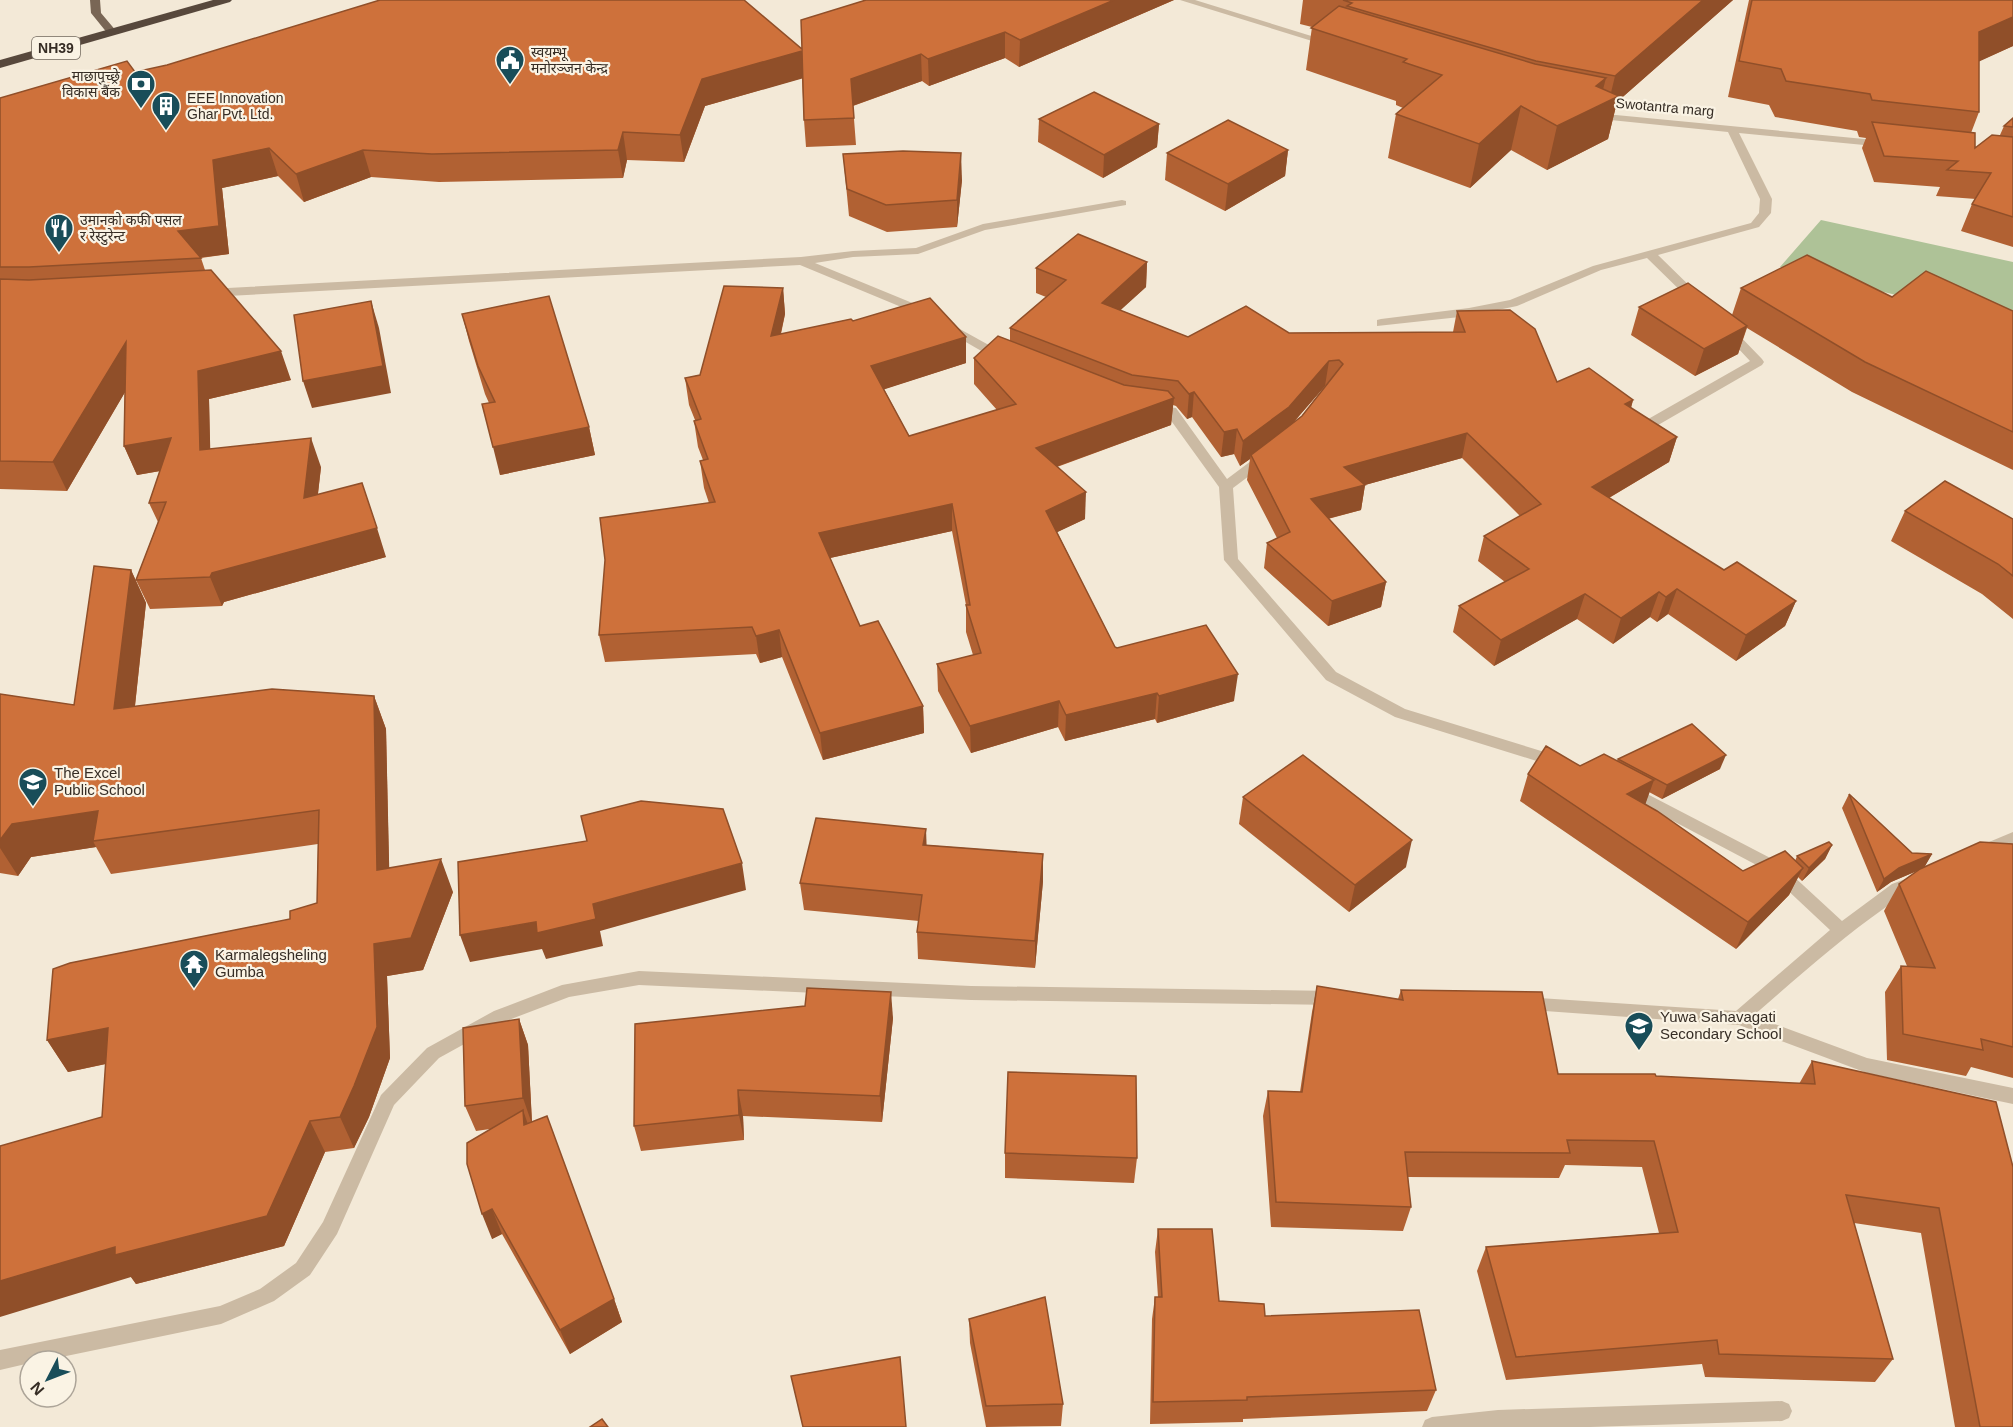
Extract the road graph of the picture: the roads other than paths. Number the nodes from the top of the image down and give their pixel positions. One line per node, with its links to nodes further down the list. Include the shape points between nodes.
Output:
1 (95, 0): 4 (main road, via 96,13)
2 (226, 0): 4 (highway, NH39)
3 (1185, 0): 5 (street)
4 (112, 32): 6 (highway, NH39)
5 (1344, 48)
6 (0, 64)
7 (1581, 113): 8 (street, Swotantra marg)
8 (1731, 128): 9 (street, Swotantra marg); 11 (street, via 1766,199 1765,213 1755,225)
9 (1902, 146)
10 (1122, 203): 12 (street, via 983,227 918,251)
11 (1651, 255): 14 (street, via 1597,268 1513,303); 17 (street, via 1758,362)
12 (801, 261): 13 (street); 15 (street, via 927,314)
13 (196, 293)
14 (1381, 323)
15 (1009, 360)
16 (1139, 407): 19 (street, via 1171,411)
17 (1641, 429)
18 (1273, 451): 19 (street)
19 (1226, 487): 20 (street, via 1232,560 1331,676 1400,713)
20 (1578, 768)
21 (1610, 781): 25 (street, via 1772,866)
22 (2013, 838): 23 (street)
23 (1971, 856)
24 (1930, 875): 25 (street, via 1898,889)
25 (1841, 930): 28 (street)
26 (1346, 999): 30 (street, via 971,993 639,978 568,990 500,1016 433,1053 387,1100 330,1228 303,1269 267,1295 221,1315)
27 (1502, 1003): 28 (street)
28 (1739, 1017): 29 (street, via 1867,1065)
29 (2013, 1096)
30 (0, 1360)
31 (1782, 1411): 32 (street, via 1498,1420)
32 (1432, 1427)

